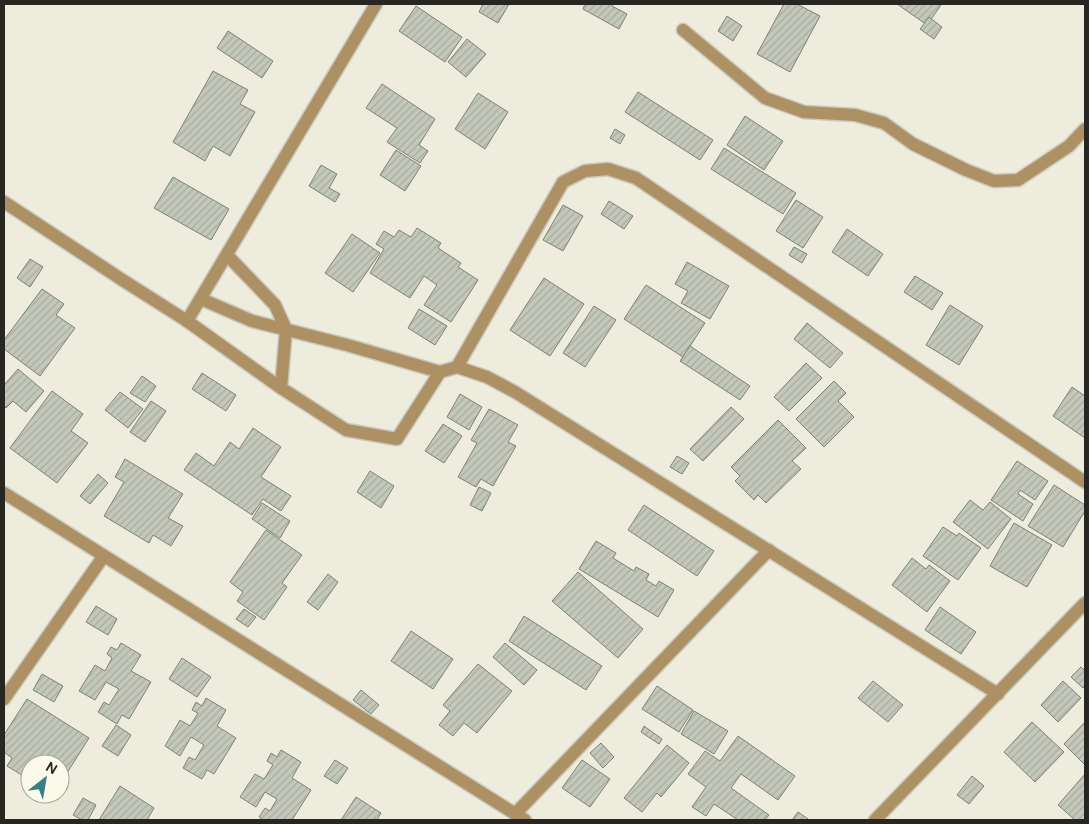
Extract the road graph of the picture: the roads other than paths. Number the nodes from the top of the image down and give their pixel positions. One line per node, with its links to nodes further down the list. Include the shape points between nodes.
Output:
1 (376, 4): 5 (street)
2 (683, 30): 3 (street, via 765,98 804,112 855,115 884,123 913,144 994,181 1018,180 1069,146)
3 (1085, 129)
4 (4, 202): 7 (street)
5 (227, 255): 6 (street); 8 (street, via 275,305)
6 (201, 299): 7 (street); 8 (street, via 252,321)
7 (187, 321): 11 (street)
8 (286, 329): 10 (street); 11 (street)
9 (457, 368): 10 (street); 12 (street, via 563,182 585,171 608,169 636,178); 14 (street, via 487,377 515,392)
10 (440, 372): 11 (street, via 397,438 346,430)
11 (281, 388)
12 (1085, 482)
13 (4, 493): 15 (street)
14 (769, 550): 17 (street); 19 (street)
15 (103, 557): 18 (street); 19 (street)
16 (1085, 603): 17 (street)
17 (998, 694): 20 (street)
18 (4, 699)
19 (520, 817)
20 (875, 820)

